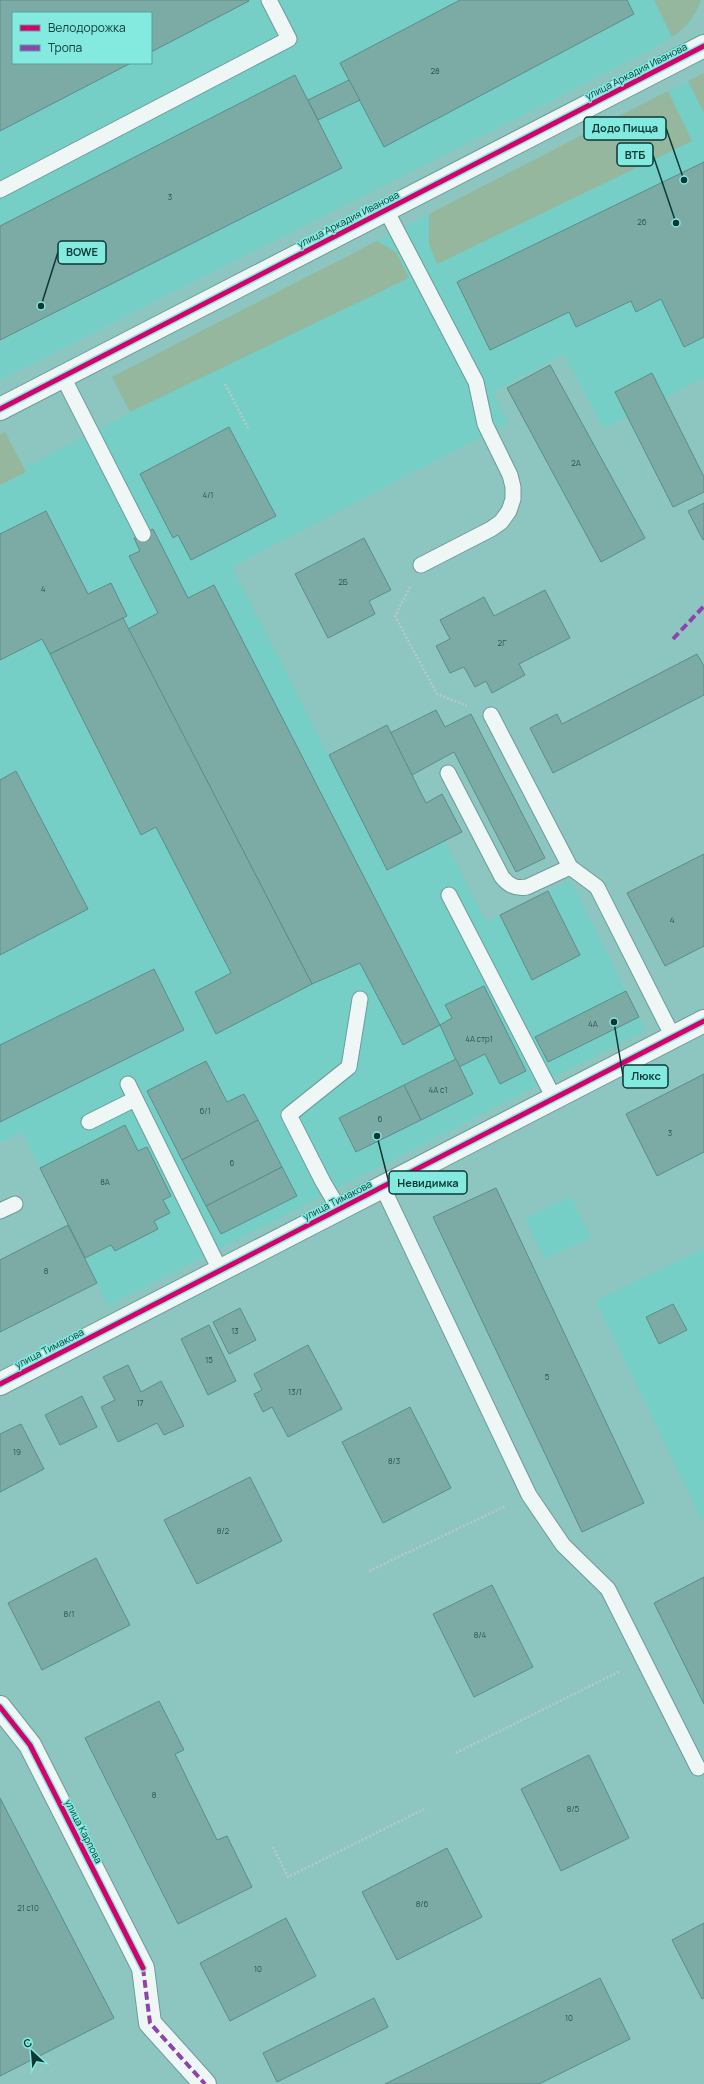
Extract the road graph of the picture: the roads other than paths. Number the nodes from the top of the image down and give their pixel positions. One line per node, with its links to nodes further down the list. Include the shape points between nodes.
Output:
1 (269, 0): 3 (lane, via 289,39)
2 (704, 46): 4 (street, улица Аркадия Иванова)
3 (0, 190)
4 (386, 210): 5 (street, улица Аркадия Иванова); 8 (lane, via 476,382 486,424 513,487 509,511 501,522)
5 (63, 377): 6 (street, улица Аркадия Иванова); 7 (lane)
6 (0, 409)
7 (143, 534)
8 (421, 565)
9 (491, 715): 11 (lane)
10 (448, 773): 11 (lane, via 507,883 520,888 527,887)
11 (570, 867): 15 (lane, via 597,887)
12 (449, 895): 17 (lane)
13 (360, 999): 22 (lane, via 349,1067 289,1115)
14 (704, 1021): 15 (street, улица Тимакова)
15 (673, 1037): 17 (street, улица Тимакова)
16 (128, 1084): 18 (lane)
17 (554, 1098): 20 (street, улица Тимакова)
18 (135, 1099): 19 (lane); 24 (lane)
19 (89, 1122)
20 (382, 1186): 22 (street, улица Тимакова); 27 (lane, via 529,1495 563,1545 608,1589)
21 (15, 1204): 23 (lane)
22 (339, 1209): 24 (street, улица Тимакова)
23 (0, 1211)
24 (220, 1270): 25 (street, улица Тимакова)
25 (0, 1384)
26 (0, 1707): 28 (street, улица Карпова, via 30,1745 143,1968 150,2023)
27 (698, 1768)
28 (205, 2084)

